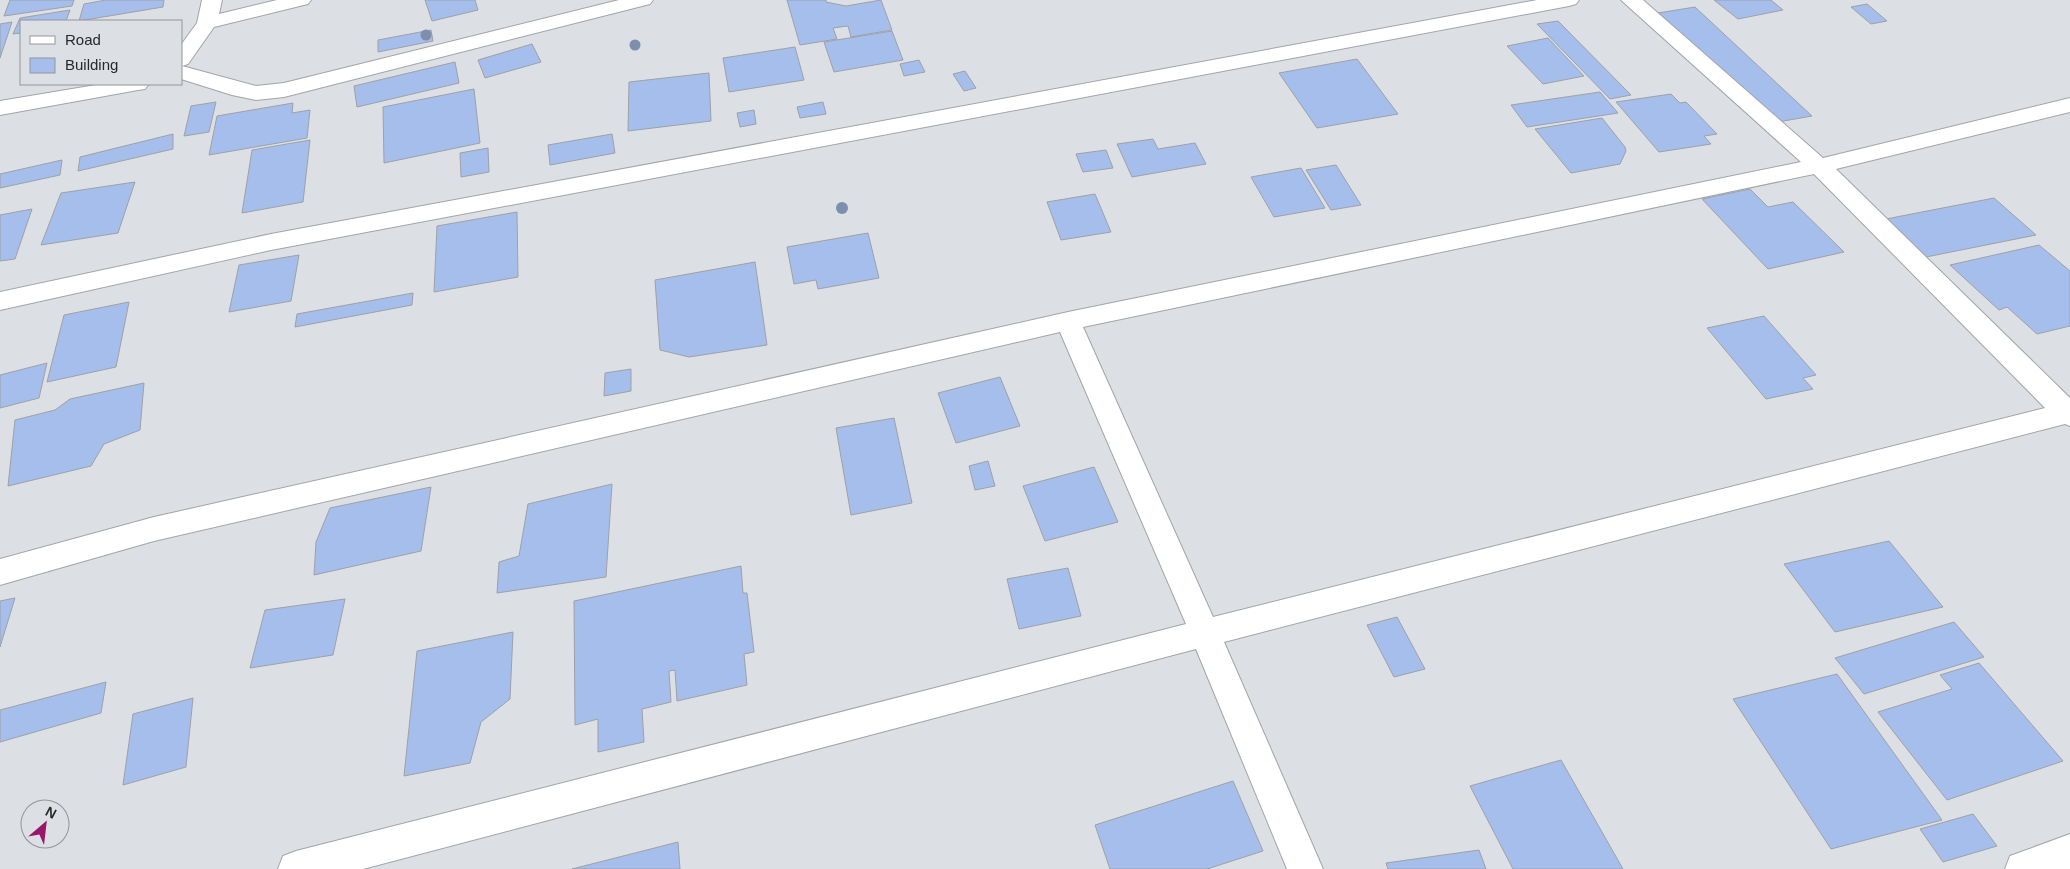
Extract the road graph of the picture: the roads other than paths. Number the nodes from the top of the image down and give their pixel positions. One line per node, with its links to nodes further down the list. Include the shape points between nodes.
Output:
1 (212, 0): 6 (street)
2 (301, 0): 6 (street)
3 (643, 0): 8 (street, via 284,90 256,93)
4 (1569, 0): 13 (street, via 270,242)
5 (1631, 0): 12 (street)
6 (208, 23): 7 (street)
7 (182, 59)
8 (182, 72)
9 (132, 85): 11 (street)
10 (2070, 105): 12 (street)
11 (0, 108)
12 (1818, 166): 14 (street); 15 (street)
13 (0, 300)
14 (1068, 321): 16 (street, via 154,529); 17 (street)
15 (2069, 413): 17 (street)
16 (0, 572)
17 (1205, 633): 19 (street); 20 (street)
18 (2070, 852): 21 (street)
19 (296, 869)
20 (1304, 869)
21 (2023, 869)

